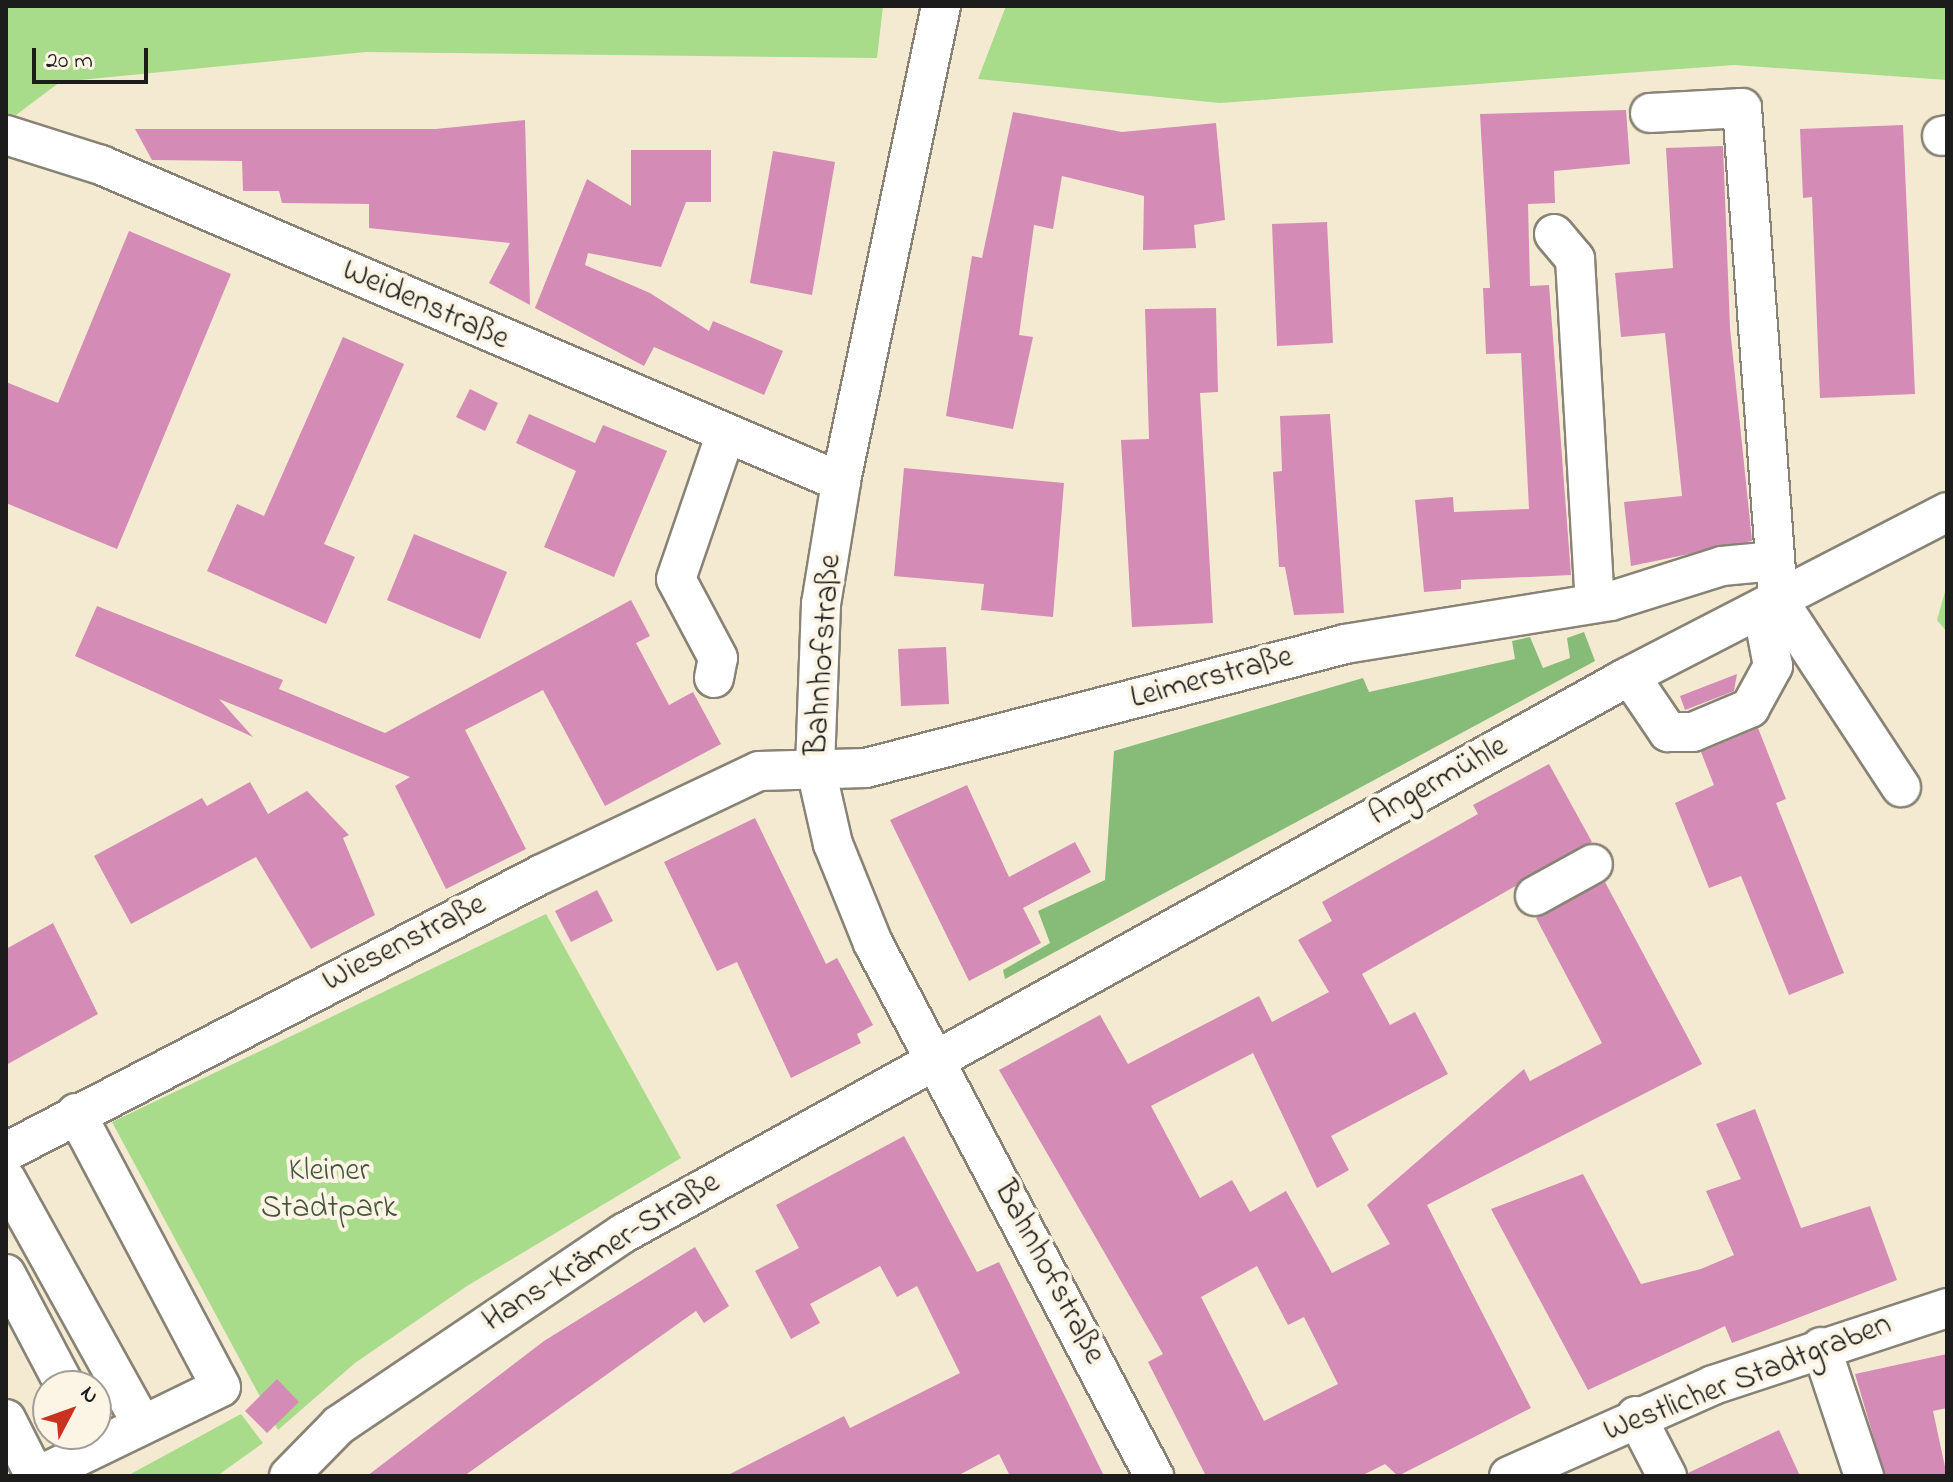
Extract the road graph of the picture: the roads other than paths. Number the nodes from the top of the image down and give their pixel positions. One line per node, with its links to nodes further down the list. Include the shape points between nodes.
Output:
1 (940, 7): 6 (street, Bahnhofstraße)
2 (1650, 113): 8 (street, via 1742,108)
3 (6, 135): 5 (street, Weidenstraße, via 101,165)
4 (1554, 234): 9 (street, via 1575,259)
5 (725, 436): 6 (street, Weidenstraße); 12 (street, via 676,579 718,658)
6 (841, 482): 13 (street, Bahnhofstraße, via 821,604)
7 (1947, 512): 10 (street, Angermühle)
8 (1775, 561): 9 (street, Leimerstraße, via 1722,566); 10 (street)
9 (1603, 601): 13 (street, Leimerstraße, via 1345,644 866,768)
10 (1770, 605): 11 (street, Angermühle); 11 (street, via 1773,666 1750,708 1693,732 1668,732); 14 (street)
11 (1630, 676): 17 (street, Angermühle)
12 (714, 678)
13 (815, 765): 17 (street, Bahnhofstraße, via 833,844 867,928); 18 (street, Wiesenstraße, via 759,771)
14 (1901, 787)
15 (1593, 864): 16 (street)
16 (1535, 896)
17 (934, 1056): 31 (street, Hans-Krämer-Straße, via 624,1233 339,1425); 32 (street, Bahnhofstraße)
18 (76, 1113): 19 (street, Wiesenstraße); 27 (street, via 221,1387)
19 (6, 1152)
20 (6, 1179): 27 (street)
21 (6, 1274): 24 (street)
22 (1947, 1308): 23 (street, Westlicher Stadtgraben)
23 (1825, 1360): 25 (street, Westlicher Stadtgraben); 35 (street)
24 (57, 1370)
25 (1636, 1416): 33 (street, Westlicher Stadtgraben); 34 (street)
26 (6, 1419): 30 (street)
27 (142, 1424): 28 (street)
28 (112, 1434)
29 (78, 1450): 30 (street)
30 (36, 1476)
31 (289, 1476)
32 (1154, 1476)
33 (1509, 1476)
34 (1667, 1476)
35 (1864, 1476)

